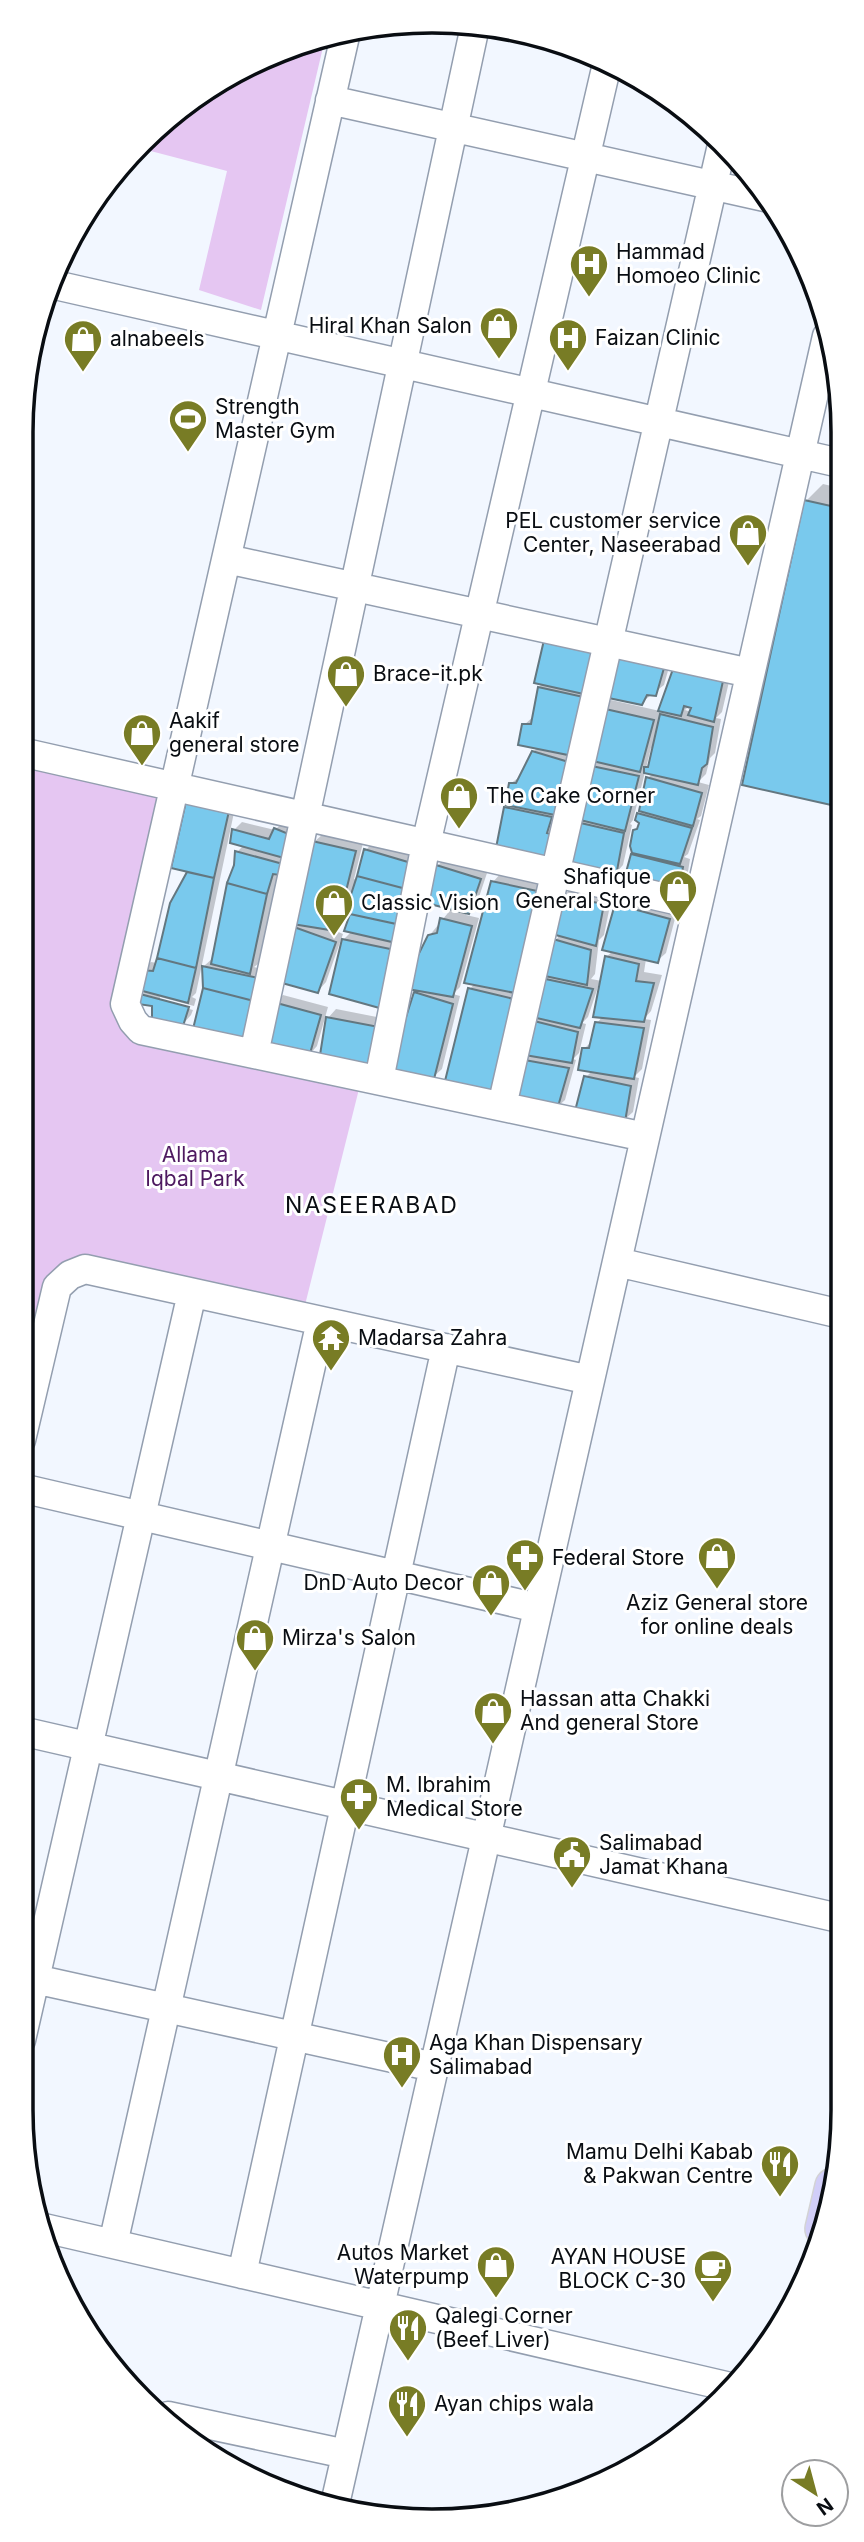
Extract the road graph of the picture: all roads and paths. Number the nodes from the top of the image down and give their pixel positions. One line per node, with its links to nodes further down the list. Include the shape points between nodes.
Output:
1 (473, 36): 5 (street)
2 (343, 44): 4 (street)
3 (605, 73): 6 (street)
4 (330, 100): 5 (street); 11 (street)
5 (453, 127): 6 (street); 13 (street)
6 (586, 156): 8 (street); 14 (street)
7 (719, 156): 8 (street)
8 (712, 185): 9 (street); 15 (street)
9 (752, 194)
10 (61, 286): 11 (street)
11 (277, 335): 13 (street); 18 (street)
12 (823, 354): 16 (street)
13 (403, 363): 14 (street); 19 (street)
14 (531, 392): 15 (street); 20 (street)
15 (659, 421): 16 (street); 21 (street)
16 (800, 454): 17 (street); 22 (street)
17 (831, 461)
18 (227, 559): 19 (street); 24 (street)
19 (355, 587): 20 (street); 25 (street)
20 (479, 614): 21 (street); 26 (street)
21 (608, 642): 22 (street); 27 (street)
22 (750, 673): 28 (street)
23 (33, 755): 24 (street)
24 (176, 788): 25 (street); 29 (street, via 125,1004 141,1030)
25 (305, 817): 26 (street); 29 (street)
26 (426, 844): 27 (street); 30 (street)
27 (556, 873): 28 (street); 31 (street)
28 (697, 905): 32 (street)
29 (254, 1054): 30 (street)
30 (379, 1080): 31 (street)
31 (502, 1106): 32 (street)
32 (645, 1137): 33 (street)
33 (617, 1262): 35 (street); 38 (street)
34 (192, 1293): 36 (street); 39 (street, via 85,1269 70,1275 57,1287); 41 (street)
35 (831, 1312)
36 (321, 1321): 37 (street); 42 (street)
37 (446, 1348): 38 (street); 43 (street)
38 (590, 1380): 44 (street)
39 (33, 1389)
40 (33, 1491): 41 (street)
41 (141, 1516): 42 (street); 46 (street)
42 (270, 1546): 43 (street); 47 (street)
43 (396, 1575): 44 (street); 48 (street)
44 (538, 1608): 49 (street)
45 (33, 1734): 46 (street)
46 (88, 1747): 47 (street); 51 (street)
47 (217, 1776): 48 (street); 53 (street)
48 (345, 1805): 49 (street); 54 (street)
49 (486, 1838): 50 (street); 55 (street)
50 (831, 1916)
51 (33, 1958)
52 (33, 1978): 53 (street)
53 (165, 2008): 54 (street); 57 (street)
54 (295, 2036): 55 (street); 58 (street)
55 (434, 2067): 59 (street)
56 (52, 2230): 57 (street)
57 (113, 2244): 58 (street)
58 (242, 2274): 59 (street)
59 (380, 2306): 60 (street); 62 (street)
60 (721, 2385)
61 (180, 2418): 62 (street)
62 (346, 2454): 63 (street)
63 (337, 2497)

